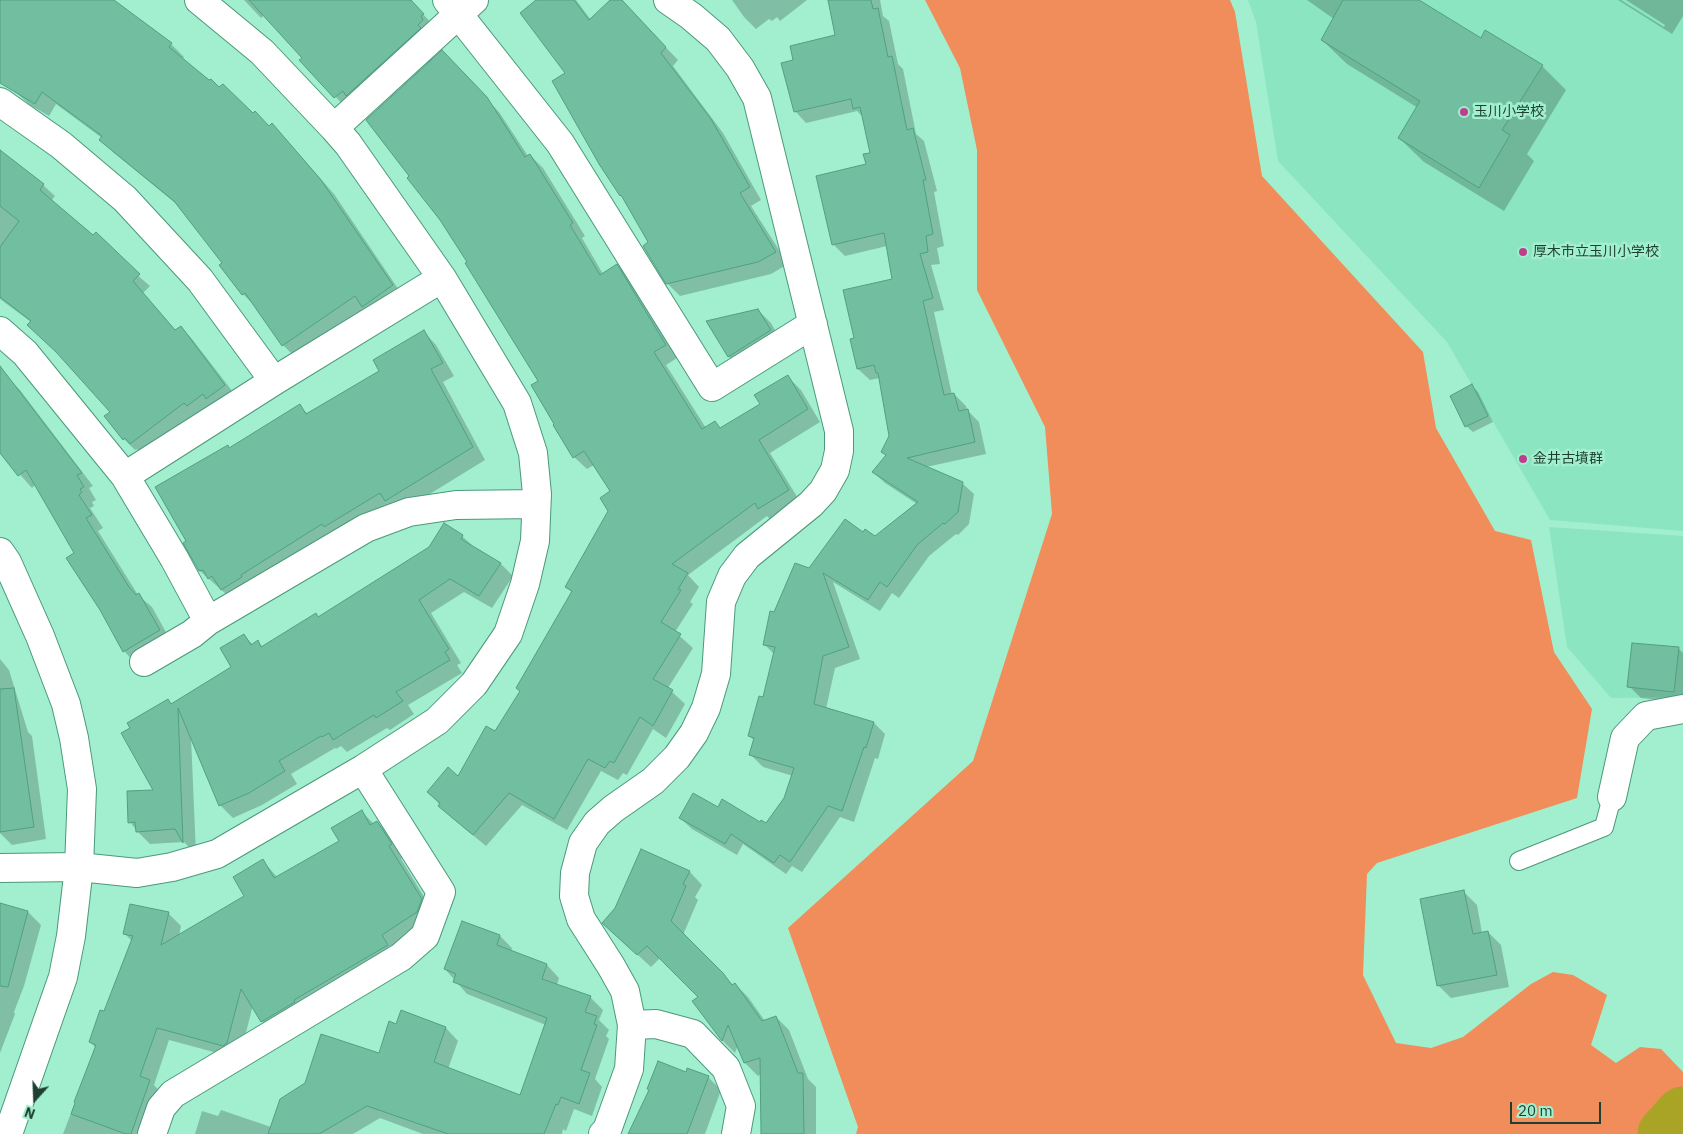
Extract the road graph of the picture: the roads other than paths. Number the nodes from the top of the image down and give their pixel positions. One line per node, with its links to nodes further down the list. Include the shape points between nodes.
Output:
1 (199, 0): 5 (street, via 262,52)
2 (668, 0): 7 (street, via 718,39 757,98)
3 (460, 4): 5 (street); 7 (street, via 560,143 712,387)
4 (0, 102): 9 (street, via 61,145 125,200 200,280)
5 (334, 128): 6 (street)
6 (442, 278): 9 (street); 11 (street, via 517,403 533,453)
7 (813, 324): 21 (street, via 839,431 836,470 817,498 748,556 732,576 721,602 716,674 706,708 694,732 677,757 653,780 597,823 583,844 575,873 574,896 581,919 625,991)
8 (0, 331): 10 (street, via 25,353)
9 (274, 381): 10 (street)
10 (125, 476): 13 (street)
11 (536, 504): 13 (street, via 456,505 409,512 366,528); 16 (street, via 535,541 508,634 474,684 437,721)
12 (0, 552): 19 (street, via 40,636 66,704 82,789)
13 (208, 621): 14 (street)
14 (144, 662)
15 (1683, 709): 17 (street, via 1646,716 1625,738)
16 (362, 768): 19 (street, via 217,854 137,873); 23 (street, via 441,892 425,936 401,957 173,1094 161,1108)
17 (1612, 797): 18 (lane, via 1604,827)
18 (1519, 861)
19 (79, 867): 20 (street); 22 (street, via 63,977)
20 (0, 868)
21 (632, 1025): 24 (street, via 629,1069); 25 (street, via 656,1024 693,1034 726,1068 741,1106)
22 (8, 1134)
23 (152, 1134)
24 (603, 1134)
25 (736, 1134)

